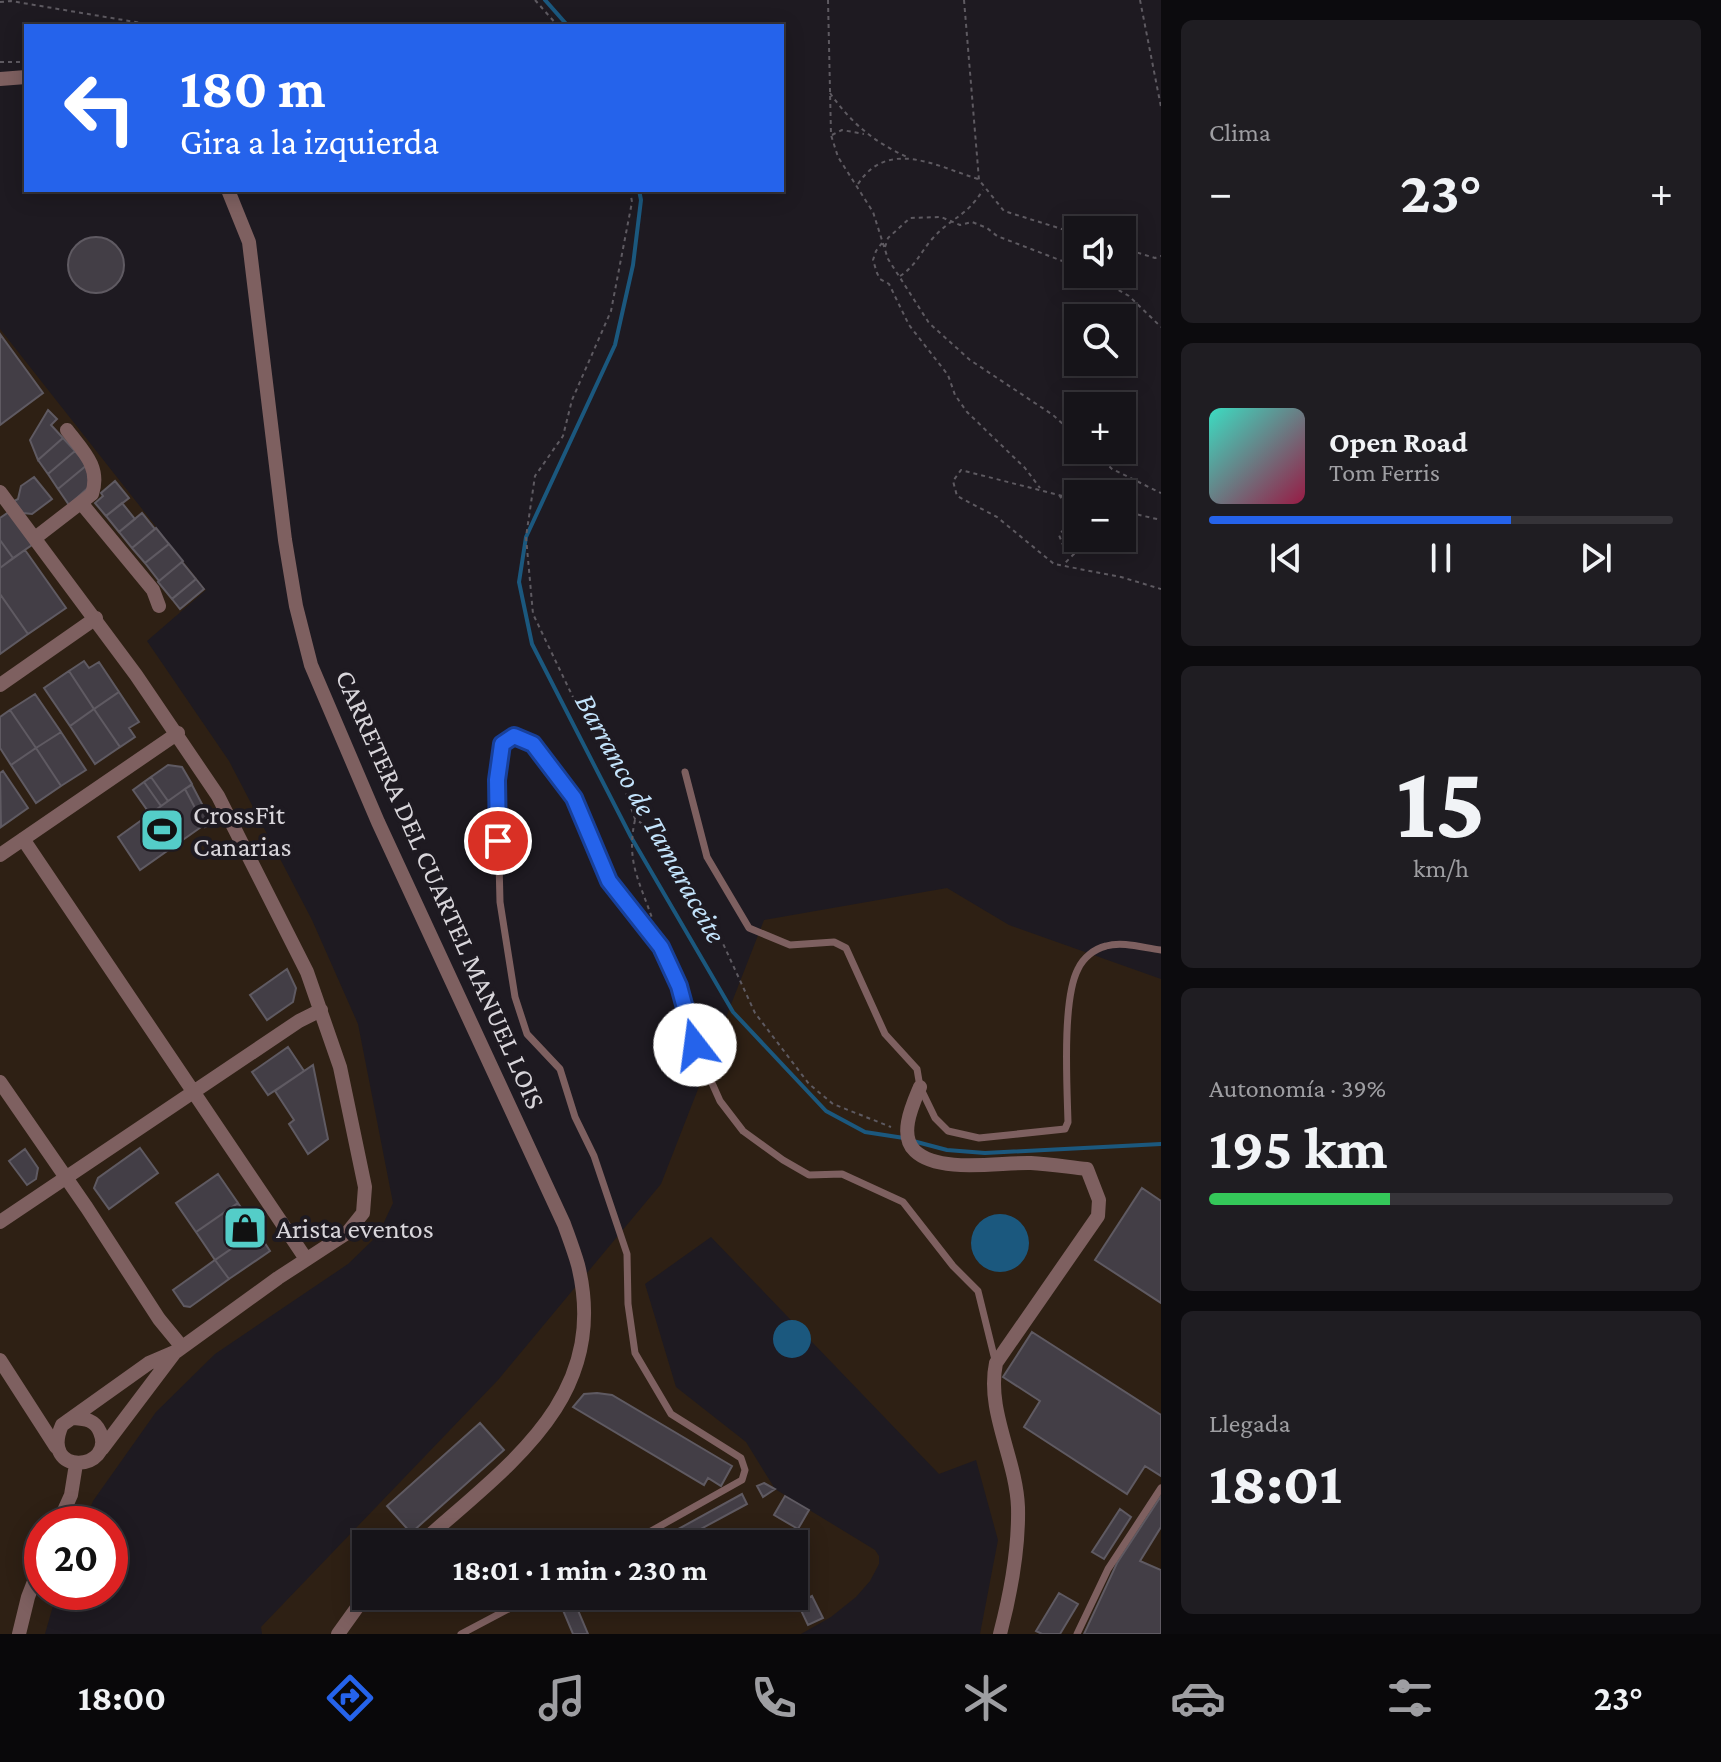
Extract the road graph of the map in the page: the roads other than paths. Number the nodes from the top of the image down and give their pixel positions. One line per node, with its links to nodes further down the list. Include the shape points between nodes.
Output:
1 (24, 77): 2 (street)
2 (0, 79)
3 (229, 192): 32 (street, CARRETERA DEL CUARTEL MANUEL LOIS, via 249,242 285,540 311,665 564,1224 578,1267 582,1338 576,1372 556,1410 520,1454)
4 (67, 430): 6 (street, via 94,469 92,494)
5 (0, 492): 7 (street)
6 (82, 504): 7 (street); 8 (street, via 153,590)
7 (35, 538): 9 (street)
8 (159, 606)
9 (96, 618): 10 (street); 11 (street)
10 (0, 685)
11 (178, 733): 13 (street); 16 (street, via 218,796)
12 (685, 772): 18 (lane, via 707,857 749,928 790,945 834,942 846,948 885,1034 917,1069)
13 (23, 839): 14 (street); 19 (street)
14 (0, 855)
15 (1161, 950): 18 (lane, via 1107,945 1078,967 1066,1059 1065,1129 979,1138 948,1131)
16 (321, 1010): 19 (street); 22 (street, via 340,1067 365,1187 363,1213 347,1233)
17 (0, 1082): 20 (street)
18 (920, 1087): 25 (street, via 908,1117 908,1139 915,1152 947,1165 1031,1163 1087,1169 1099,1200 1098,1216)
19 (194, 1091): 20 (street); 22 (street)
20 (66, 1177): 21 (street); 23 (street)
21 (0, 1222)
22 (306, 1259): 23 (street)
23 (179, 1349): 26 (street, via 149,1363); 28 (street)
24 (0, 1360): 27 (street)
25 (996, 1363): 33 (lane, via 978,1291 903,1202 842,1174 809,1175 743,1131 720,1101 695,1045 679,986 661,947 609,881 574,798 533,744 514,736 502,744 497,780 500,902 515,997 527,1034 560,1069 594,1156 627,1254 635,1353 671,1414 741,1458 745,1470 742,1480); 40 (street, via 992,1383 1018,1505 1014,1577)
26 (74, 1418): 27 (street, via 62,1425 56,1438); 28 (street, via 98,1427 103,1439)
27 (59, 1452): 29 (street)
28 (100, 1452): 29 (street)
29 (76, 1464): 31 (street)
30 (1161, 1488): 41 (lane, via 1108,1569)
31 (66, 1506)
32 (436, 1530)
33 (653, 1530)
34 (25, 1610): 37 (street)
35 (355, 1610): 38 (street)
36 (506, 1610): 39 (lane)
37 (19, 1634)
38 (338, 1634)
39 (461, 1634)
40 (1000, 1634)
41 (1077, 1634)

